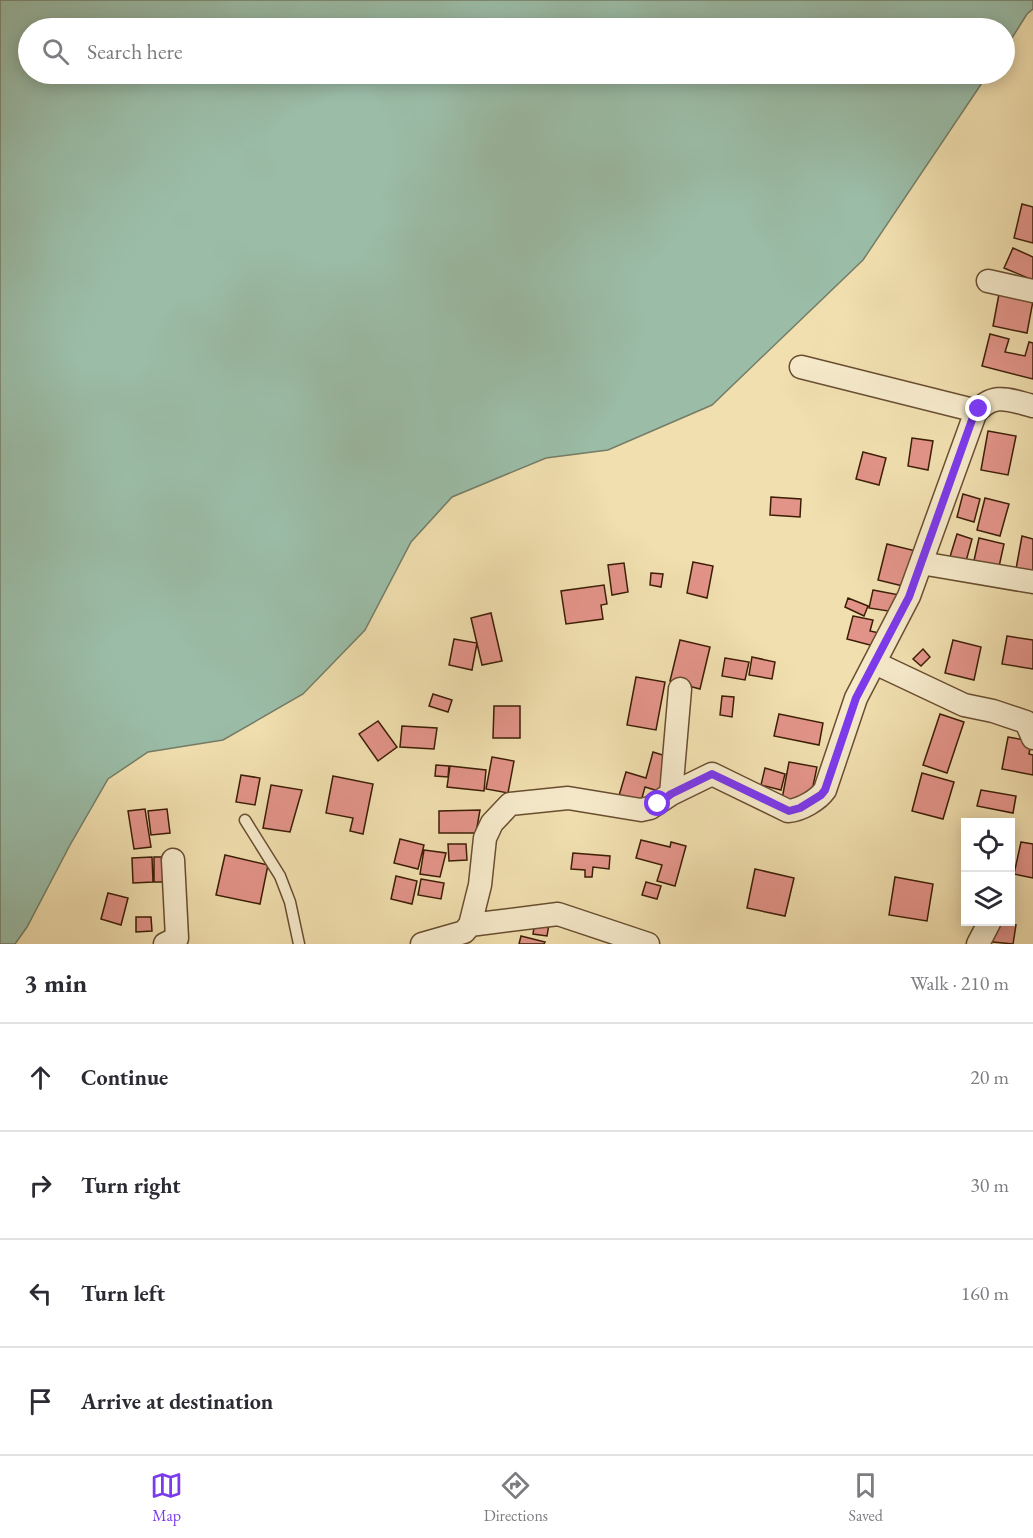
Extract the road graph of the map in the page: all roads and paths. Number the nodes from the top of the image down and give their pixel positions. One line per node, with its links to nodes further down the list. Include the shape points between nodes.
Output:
1 (988, 280): 2 (street)
2 (1033, 291)
3 (801, 367): 5 (street)
4 (1033, 406): 5 (street, via 1000,398)
5 (977, 411): 6 (street)
6 (921, 563): 7 (street); 8 (street)
7 (1033, 582)
8 (875, 663): 10 (street, via 964,705 1026,722); 11 (street, via 856,698 820,796 798,810 789,811 712,774)
9 (680, 689): 11 (street)
10 (1033, 738)
11 (671, 794): 15 (street, via 641,810 567,798 510,804 492,823 485,838 480,885)
12 (245, 820): 17 (lane, via 280,876)
13 (173, 860): 16 (street, via 177,938)
14 (987, 926): 20 (street)
15 (467, 934): 18 (street); 19 (street, via 558,914)
16 (165, 944)
17 (299, 944)
18 (422, 944)
19 (648, 944)
20 (978, 944)

